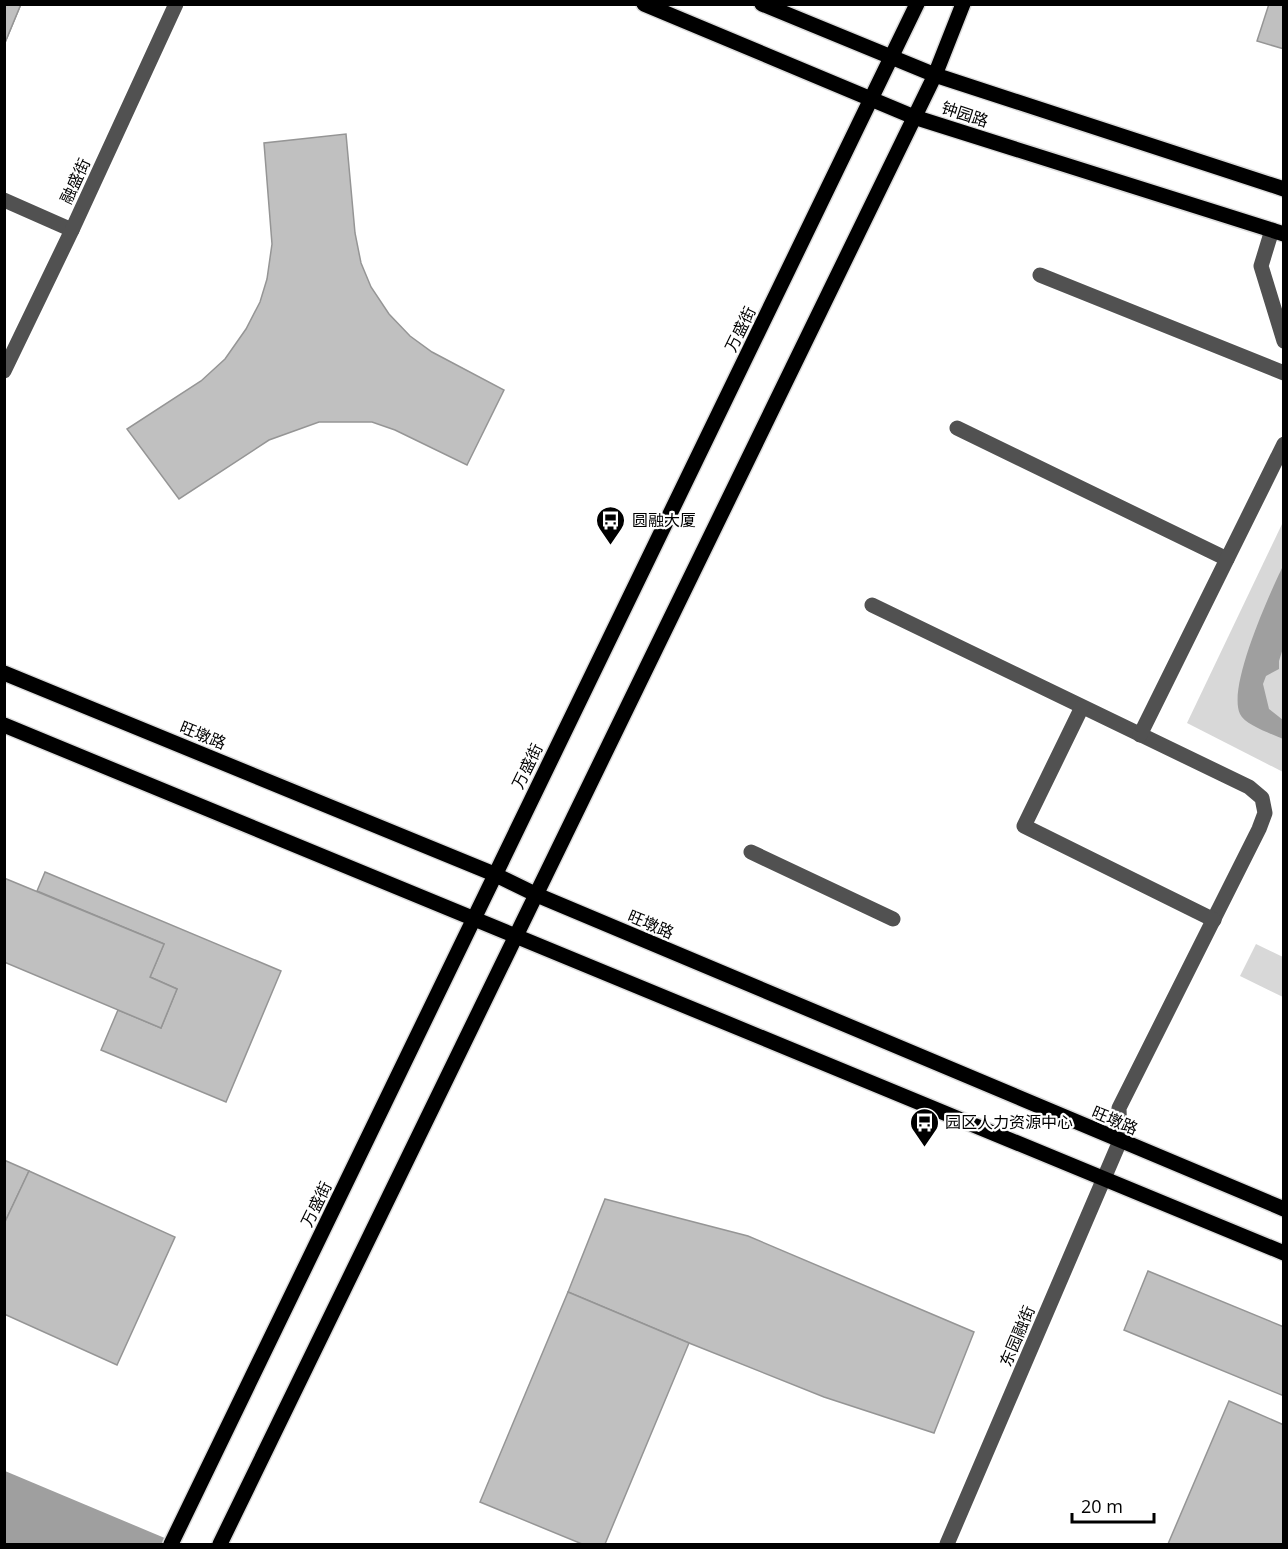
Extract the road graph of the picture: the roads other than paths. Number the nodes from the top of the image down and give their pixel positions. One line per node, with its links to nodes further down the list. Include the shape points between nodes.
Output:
1 (176, 4): 12 (street, 融盛街)
2 (644, 4): 8 (main road, 钟园路)
3 (762, 4): 6 (main road, 钟园路)
4 (917, 4): 6 (main road, 万盛街)
5 (963, 4): 7 (main road)
6 (891, 58): 7 (main road, 钟园路); 8 (main road, 万盛街)
7 (935, 75): 9 (main road); 10 (main road, 钟园路)
8 (871, 99): 9 (main road, 钟园路); 27 (main road, 万盛街)
9 (914, 117): 13 (main road, 钟园路); 28 (main road)
10 (1284, 189)
11 (4, 200): 12 (street)
12 (72, 230): 16 (street, 融盛街)
13 (1278, 232): 15 (street, via 1261,266)
14 (1040, 275): 17 (street)
15 (1284, 341)
16 (4, 371)
17 (1284, 373)
18 (957, 428): 20 (street)
19 (1284, 444): 20 (street)
20 (1227, 559): 25 (street)
21 (872, 605): 23 (street)
22 (4, 673): 27 (main road, 旺墩路)
23 (1082, 707): 25 (street); 31 (street, via 1024,826)
24 (4, 725): 29 (main road)
25 (1140, 735): 31 (street, via 1249,787 1262,798 1265,813 1259,829)
26 (751, 852): 30 (street)
27 (494, 874): 28 (main road, 旺墩路); 29 (main road, 万盛街)
28 (537, 895): 32 (main road); 33 (main road, 旺墩路)
29 (473, 919): 32 (main road); 37 (main road, 万盛街)
30 (893, 920)
31 (1214, 920): 33 (street, via 1119,1108)
32 (517, 936): 34 (main road); 38 (main road)
33 (1120, 1141): 34 (street, 东园融街); 35 (main road, 旺墩路)
34 (1104, 1179): 36 (main road); 39 (street, 东园融街)
35 (1284, 1209)
36 (1284, 1253)
37 (173, 1540)
38 (220, 1545)
39 (947, 1545)

